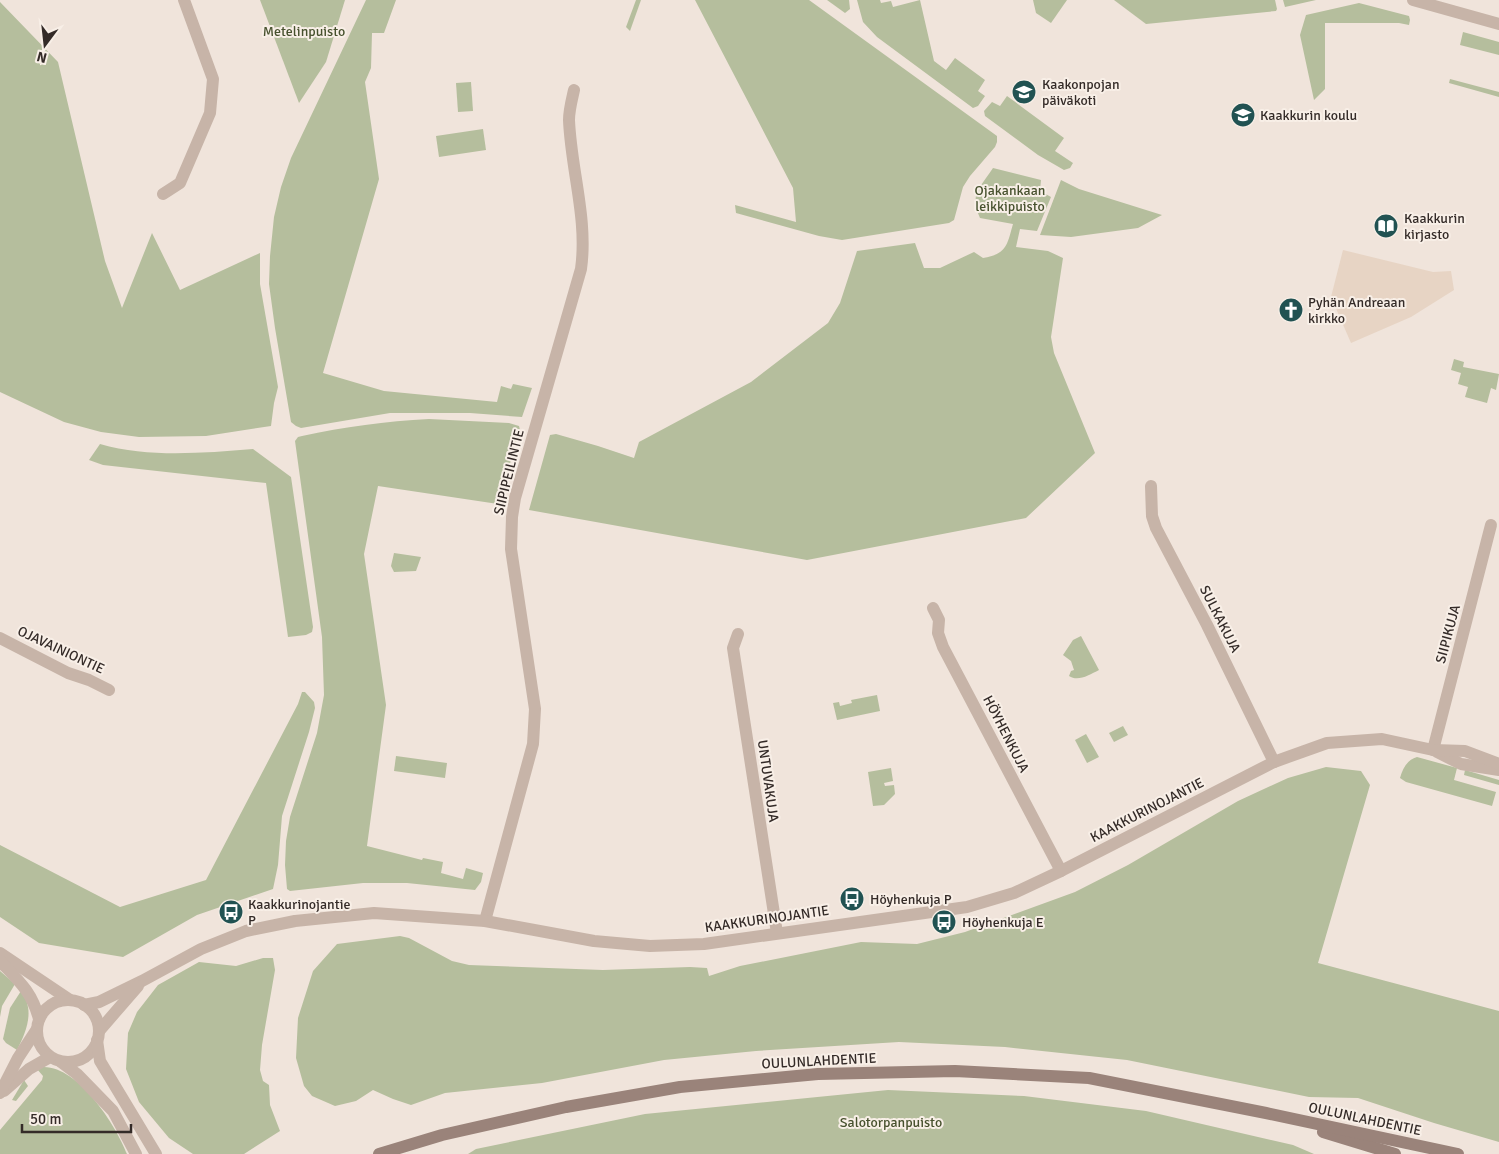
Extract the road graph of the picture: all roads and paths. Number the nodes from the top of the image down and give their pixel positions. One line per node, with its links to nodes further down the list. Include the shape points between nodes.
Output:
1 (184, 0): 5 (street, via 213,79 210,113 180,183)
2 (1413, 0): 3 (street)
3 (1499, 24)
4 (574, 90): 17 (street, SIIPIPEILINTIE, via 569,118 584,251 512,517 511,549 536,726)
5 (163, 194)
6 (1151, 486): 13 (street, SULKAKUJA, via 1152,516 1156,528)
7 (1491, 525): 12 (street, SIIPIKUJA)
8 (933, 608): 16 (street, HÖYHENKUJA, via 940,620 938,633 943,647)
9 (738, 634): 18 (street, UNTUVAKUJA, via 733,648)
10 (0, 638): 11 (street, OJAVAINIONTIE)
11 (109, 690)
12 (1433, 750): 13 (street, KAAKKURINOJANTIE, via 1382,740 1336,743); 14 (street, KAAKKURINOJANTIE, via 1465,751); 15 (street, KAAKKURINOJANTIE, via 1461,764)
13 (1274, 762): 16 (street, KAAKKURINOJANTIE)
14 (1499, 764)
15 (1499, 770)
16 (1061, 871): 18 (street, KAAKKURINOJANTIE, via 1014,893 966,906)
17 (486, 921): 18 (street, KAAKKURINOJANTIE, via 594,941 650,946 704,944); 21 (street, KAAKKURINOJANTIE, via 374,912 288,922 246,931 200,948)
18 (776, 934)
19 (0, 953): 22 (street)
20 (0, 961): 24 (street, via 35,1003)
21 (142, 981): 23 (street, KAAKKURINOJANTIE, via 99,1002); 25 (street, KAAKKURINOJANTIE)
22 (70, 1000): 23 (street); 24 (street, via 53,1004 45,1010)
23 (84, 1005): 25 (street, via 95,1017)
24 (38, 1024): 26 (street, via 38,1040); 27 (street)
25 (98, 1035): 26 (street, via 92,1051 84,1058 76,1062); 30 (street, via 100,1062)
26 (55, 1059): 27 (street, via 29,1069); 29 (street, via 78,1074 113,1111)
27 (0, 1094)
28 (1266, 1113): 31 (main road, OULUNLAHDENTIE, via 1089,1078 955,1071 818,1074 680,1087 566,1107 442,1135); 32 (main road, OULUNLAHDENTIE); 33 (main road, OULUNLAHDENTIE)
29 (136, 1154)
30 (156, 1154)
31 (379, 1154)
32 (1395, 1154)
33 (1458, 1154)

